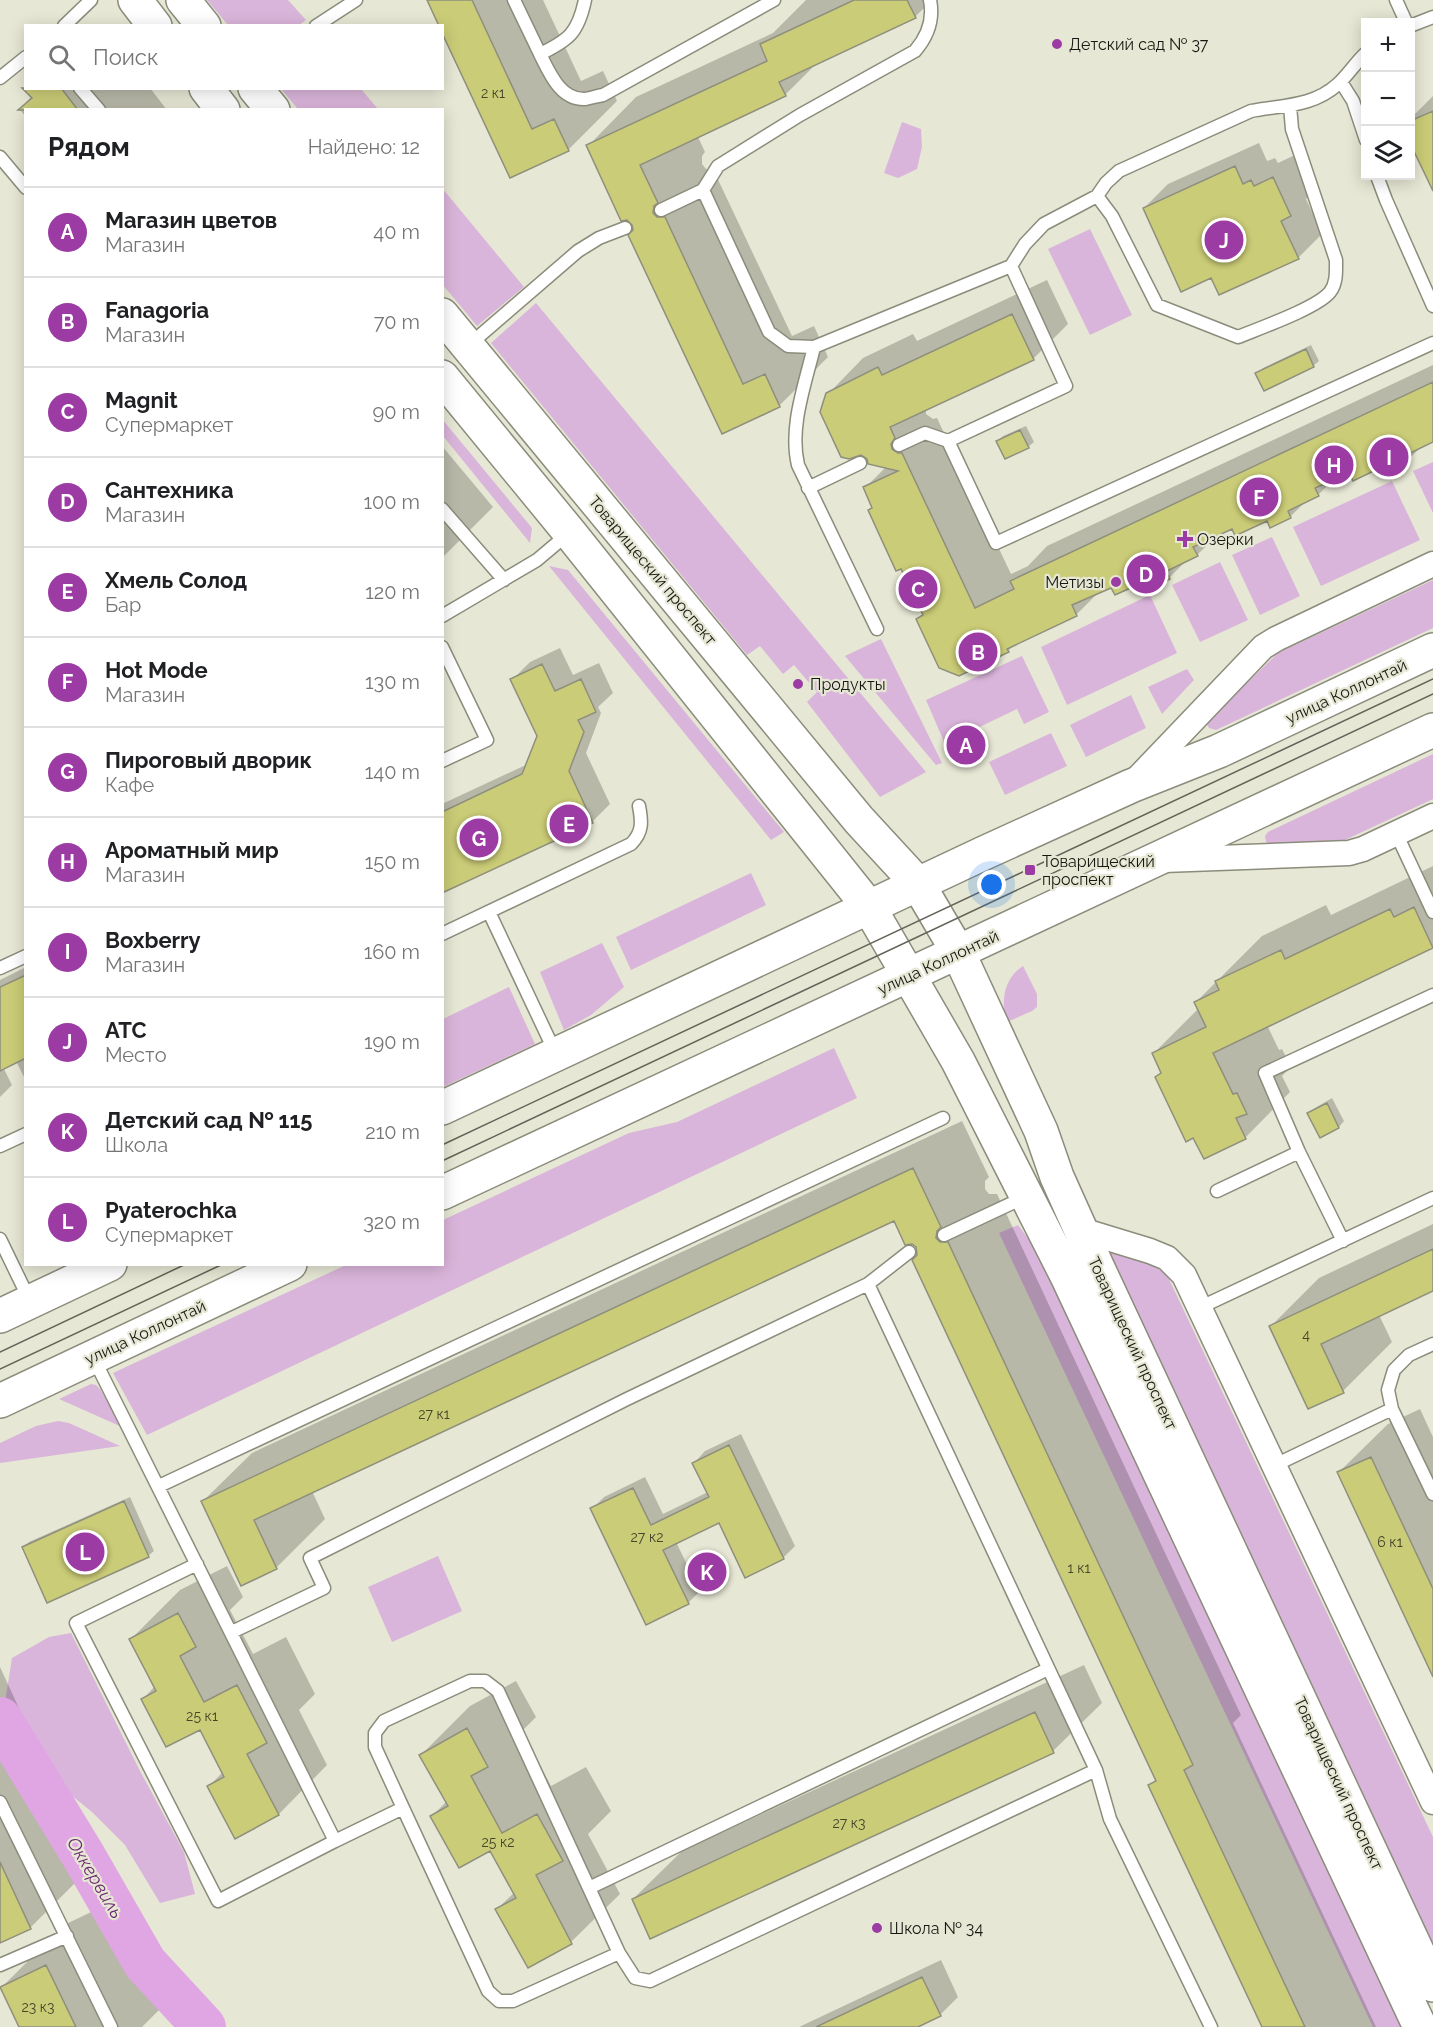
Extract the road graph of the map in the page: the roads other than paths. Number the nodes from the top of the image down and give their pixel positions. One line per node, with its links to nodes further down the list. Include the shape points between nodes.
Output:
1 (91, 0): 12 (lane)
2 (135, 0): 13 (street)
3 (183, 0): 14 (street)
4 (356, 0): 15 (lane)
5 (514, 0): 17 (lane)
6 (585, 0): 17 (lane, via 581,20 565,42)
7 (774, 0): 17 (lane, via 603,94 583,99 567,94 553,80)
8 (930, 0): 33 (lane, via 926,38 915,51 718,166)
9 (1396, 0): 11 (lane)
10 (1433, 17): 16 (lane)
11 (1404, 18)
12 (66, 24)
13 (153, 24)
14 (202, 24)
15 (319, 24)
16 (1415, 24)
17 (540, 54)
18 (1361, 57): 21 (lane)
19 (24, 59): 20 (lane)
20 (0, 78)
21 (1341, 82): 25 (lane, via 1328,93); 29 (lane, via 1353,101)
22 (82, 90): 26 (lane)
23 (208, 90): 27 (street)
24 (257, 90): 28 (street)
25 (1290, 106): 34 (lane, via 1251,111 1119,171); 34 (lane, via 1292,129 1336,260 1337,277 1319,302 1238,337 1157,305 1112,216)
26 (97, 108)
27 (221, 108)
28 (271, 108)
29 (1361, 127)
30 (0, 158): 32 (lane)
31 (1378, 180): 38 (lane)
32 (24, 186)
33 (703, 190): 35 (lane); 42 (lane, via 769,332 788,346)
34 (1097, 196): 37 (lane, via 1044,224)
35 (661, 210)
36 (625, 228): 41 (lane, via 578,251)
37 (1011, 266): 42 (lane); 44 (lane, via 1066,386)
38 (1433, 306)
39 (444, 317): 41 (street, Товарищеский проспект)
40 (1433, 343): 44 (lane, via 996,543)
41 (468, 346): 63 (street, Товарищеский проспект, via 859,819)
42 (814, 347): 47 (lane, via 794,449)
43 (444, 380): 49 (street, Товарищеский проспект)
44 (948, 441): 45 (lane, via 924,433)
45 (898, 445)
46 (860, 463): 47 (lane)
47 (808, 488): 53 (lane)
48 (444, 511): 51 (lane)
49 (570, 533): 51 (lane); 64 (street, Товарищеский проспект)
50 (1433, 564): 58 (street, via 1263,647)
51 (504, 580): 52 (lane)
52 (444, 615)
53 (877, 629)
54 (1433, 650): 58 (street, улица Коллонтай, via 1219,751)
55 (444, 651): 57 (lane, via 487,740)
56 (1433, 730): 62 (street, улица Коллонтай)
57 (444, 760)
58 (1131, 786): 63 (street, улица Коллонтай)
59 (639, 806): 65 (lane, via 640,835 631,844)
60 (1433, 816): 61 (street)
61 (1396, 833): 62 (street, via 1349,853); 66 (lane)
62 (1155, 861): 68 (street, улица Коллонтай)
63 (918, 884): 64 (street, улица Коллонтай); 68 (street, Товарищеский проспект)
64 (869, 907): 71 (street, Товарищеский проспект); 73 (street, улица Коллонтай)
65 (489, 912): 67 (lane); 73 (lane)
66 (1433, 912)
67 (444, 933)
68 (958, 952): 71 (street, улица Коллонтай); 83 (street, Товарищеский проспект, via 1041,1131)
69 (24, 957): 70 (lane)
70 (0, 968)
71 (908, 976): 80 (street, улица Коллонтай); 81 (street, Товарищеский проспект, via 958,1061)
72 (1433, 995): 78 (lane, via 1265,1073)
73 (556, 1055): 74 (street, улица Коллонтай)
74 (444, 1107)
75 (943, 1118): 99 (lane)
76 (24, 1135): 77 (lane)
77 (0, 1146)
78 (1299, 1152): 79 (lane); 86 (lane)
79 (1216, 1191)
80 (444, 1192)
81 (1025, 1197): 84 (lane); 116 (street, Товарищеский проспект, via 1066,1276)
82 (1433, 1197): 86 (lane)
83 (1081, 1230): 92 (street, via 1167,1258 1184,1275); 113 (street, Товарищеский проспект)
84 (944, 1235)
85 (0, 1239): 91 (lane)
86 (1343, 1241): 92 (lane)
87 (909, 1252): 90 (lane)
88 (106, 1266): 91 (street)
89 (286, 1266): 95 (street, улица Коллонтай)
90 (868, 1284): 102 (lane, via 310,1558 324,1587); 103 (lane)
91 (31, 1302): 93 (street)
92 (1201, 1307): 98 (street)
93 (0, 1316)
94 (1433, 1344): 97 (lane, via 1408,1355 1394,1370 1388,1390)
95 (93, 1356): 96 (street, улица Коллонтай); 99 (lane)
96 (0, 1401)
97 (1392, 1409): 98 (lane); 100 (lane)
98 (1275, 1465): 106 (street)
99 (159, 1486): 101 (lane)
100 (1433, 1494)
101 (197, 1564): 102 (lane); 108 (lane, via 76,1623 218,1901)
102 (231, 1632): 108 (lane)
103 (1048, 1669): 104 (lane); 109 (lane)
104 (1096, 1770): 111 (lane, via 650,1981 635,1978); 115 (lane, via 1110,1819)
105 (0, 1802): 110 (lane)
106 (1433, 1802)
107 (403, 1808): 108 (lane); 109 (lane, via 375,1747 375,1733 384,1721 470,1681 485,1681 498,1691); 111 (lane, via 488,1991 499,2001 513,2001)
108 (335, 1841)
109 (590, 1888): 111 (lane)
110 (67, 1936): 112 (lane); 114 (lane)
111 (619, 1953)
112 (0, 1965)
113 (1433, 1985)
114 (111, 2027)
115 (1211, 2027)
116 (1420, 2027)

